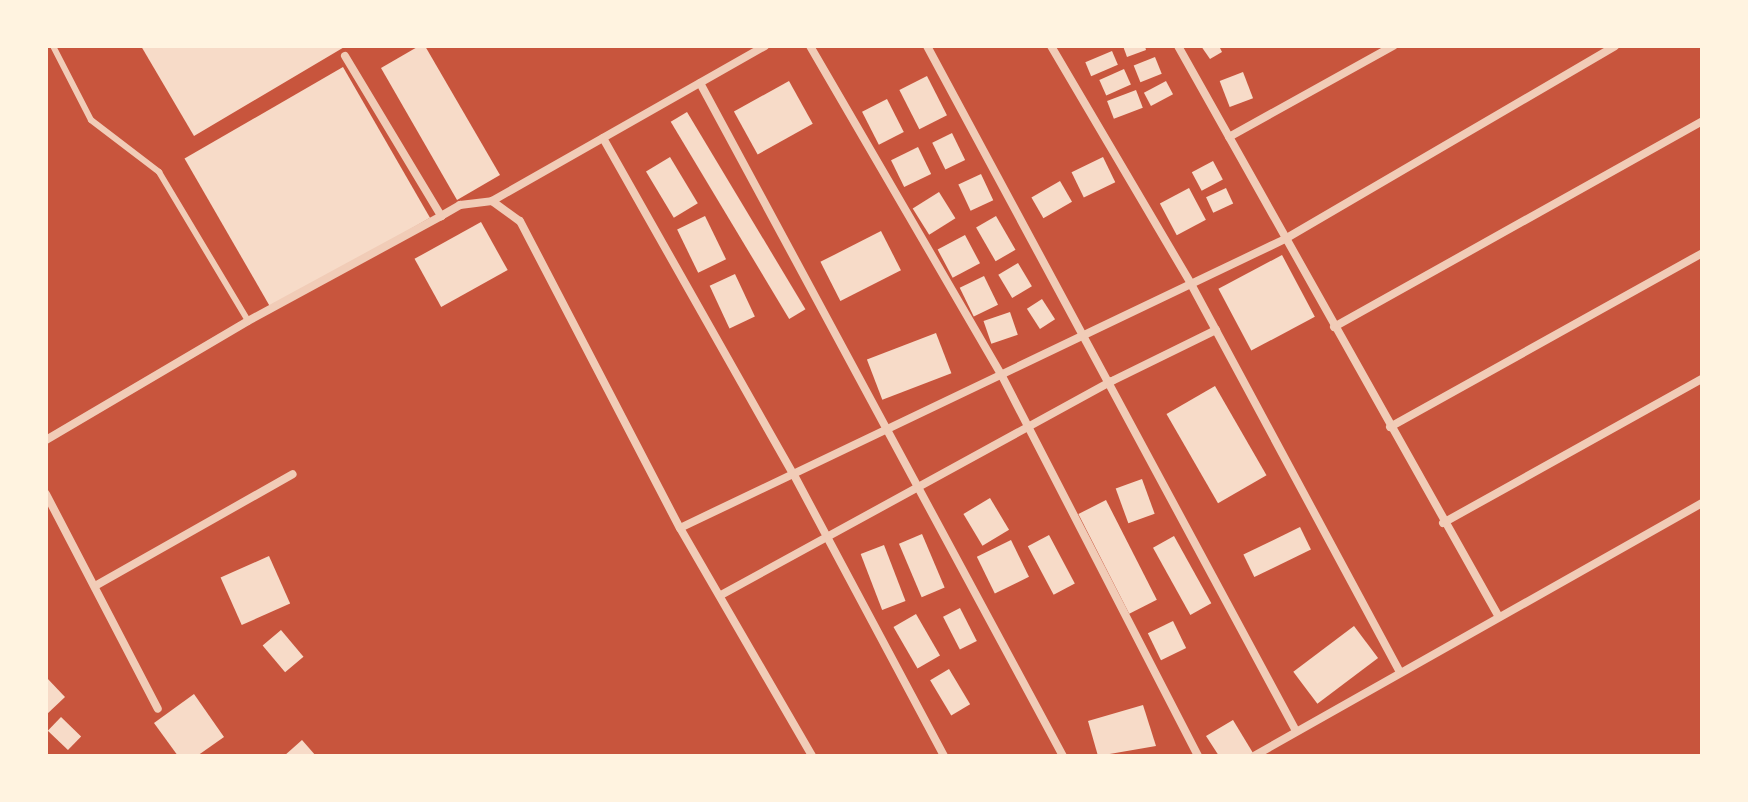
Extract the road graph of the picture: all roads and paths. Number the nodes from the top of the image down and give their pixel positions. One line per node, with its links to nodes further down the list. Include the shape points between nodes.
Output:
1 (53, 46): 19 (lane, via 91,120 159,172)
2 (765, 46): 10 (street)
3 (810, 46): 23 (street)
4 (927, 46): 22 (street)
5 (1051, 46): 18 (street)
6 (1178, 46): 12 (street)
7 (1393, 46): 12 (street)
8 (1615, 46): 16 (street)
9 (345, 56): 15 (street)
10 (700, 83): 13 (street); 28 (street)
11 (1702, 121): 20 (street)
12 (1229, 137): 16 (street)
13 (603, 138): 14 (street); 31 (street)
14 (492, 201): 15 (street, via 460,205); 36 (street, via 520,221)
15 (441, 216): 19 (street)
16 (1285, 239): 18 (street); 20 (street)
17 (1702, 253): 26 (street)
18 (1191, 284): 21 (street); 22 (street)
19 (248, 321): 29 (street)
20 (1334, 327): 26 (street)
21 (1216, 330): 25 (street); 41 (street)
22 (1086, 334): 23 (street); 25 (street)
23 (1002, 376): 27 (street); 28 (street)
24 (1702, 379): 35 (street)
25 (1112, 381): 27 (street); 43 (street)
26 (1390, 427): 35 (street)
27 (1026, 428): 32 (street); 48 (street)
28 (888, 430): 31 (street); 32 (street)
29 (46, 440)
30 (293, 474): 38 (street)
31 (794, 475): 36 (street); 37 (street)
32 (918, 486): 37 (street); 47 (street)
33 (46, 494): 38 (street)
34 (1702, 503): 40 (street)
35 (1443, 523): 40 (street)
36 (680, 528): 39 (street)
37 (826, 536): 39 (street); 46 (street)
38 (95, 586): 42 (street)
39 (721, 595): 45 (street)
40 (1499, 617): 41 (street)
41 (1400, 672): 43 (street)
42 (158, 709)
43 (1296, 731): 44 (street)
44 (1258, 755)
45 (812, 756)
46 (944, 756)
47 (1063, 756)
48 (1198, 756)

